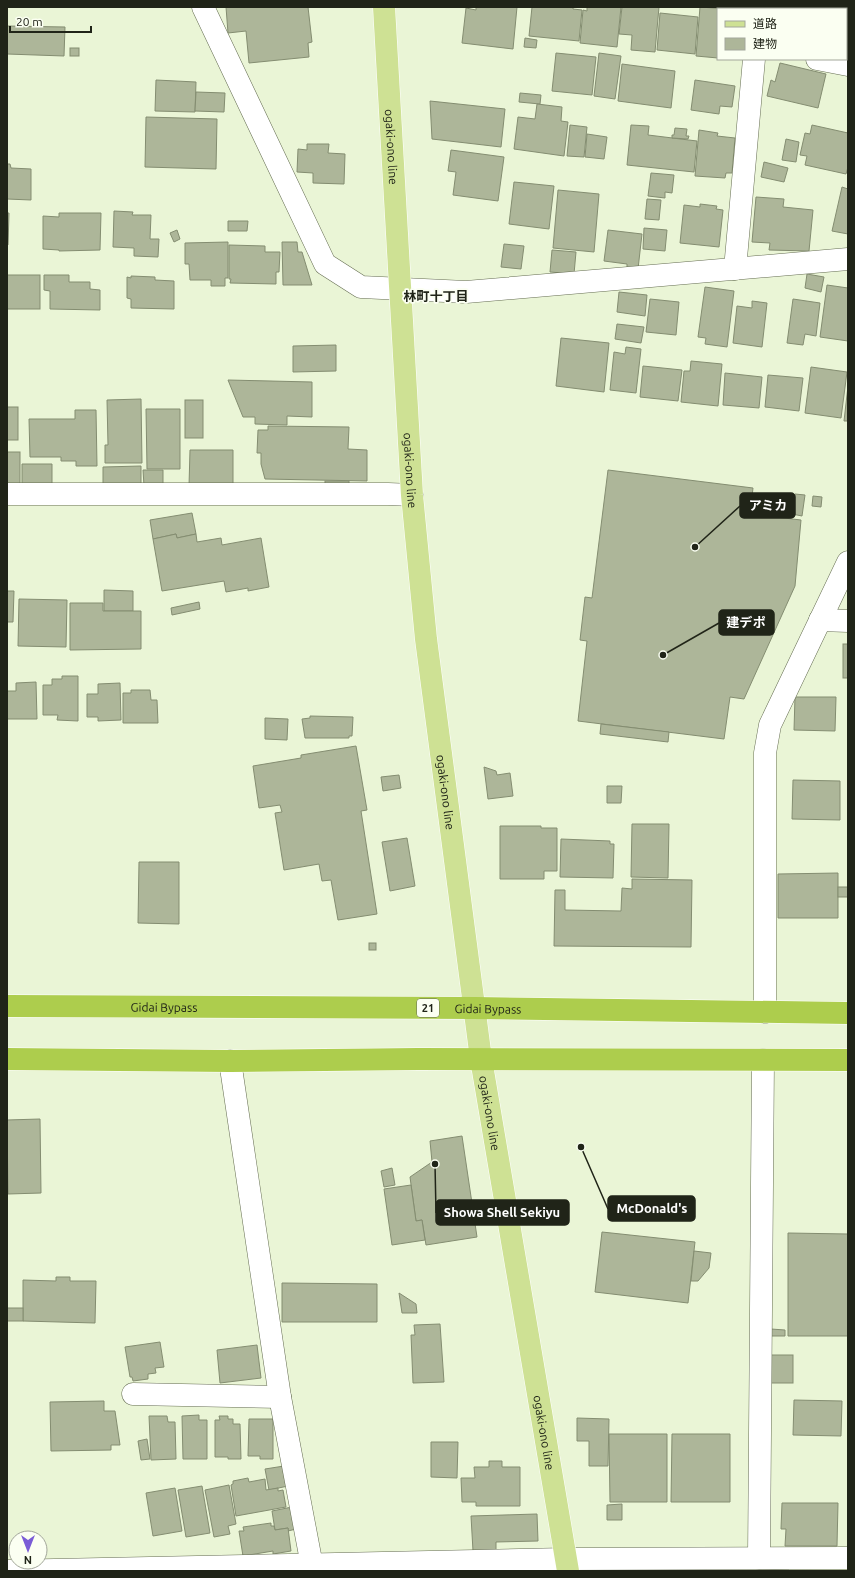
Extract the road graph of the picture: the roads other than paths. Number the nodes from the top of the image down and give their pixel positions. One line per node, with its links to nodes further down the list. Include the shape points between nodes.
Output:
1 (203, 7): 8 (street, via 325,264 360,287)
2 (384, 7): 8 (main road, ogaki-ono line)
3 (754, 60): 7 (street)
4 (821, 60): 5 (street)
5 (848, 66)
6 (848, 258): 7 (street)
7 (735, 268): 8 (street, via 466,292)
8 (399, 288): 10 (main road, ogaki-ono line)
9 (7, 494): 10 (street)
10 (412, 495): 15 (main road, ogaki-ono line, via 426,639)
11 (848, 562): 12 (street)
12 (820, 620): 13 (street); 16 (street, via 770,725 765,753)
13 (848, 621)
14 (7, 1006): 15 (highway, Gidai Bypass / 21)
15 (474, 1008): 16 (highway, Gidai Bypass / 21); 19 (main road, ogaki-ono line)
16 (765, 1012): 17 (highway, Gidai Bypass / 21)
17 (848, 1013)
18 (7, 1059): 22 (highway)
19 (481, 1059): 20 (highway); 22 (highway); 27 (main road, ogaki-ono line)
20 (763, 1060): 21 (highway); 25 (street)
21 (848, 1060)
22 (230, 1061): 24 (street)
23 (133, 1394): 24 (street)
24 (280, 1397): 28 (street)
25 (759, 1558): 26 (street); 27 (street)
26 (848, 1558)
27 (567, 1565): 28 (street)
28 (312, 1568): 29 (street)
29 (7, 1571)

